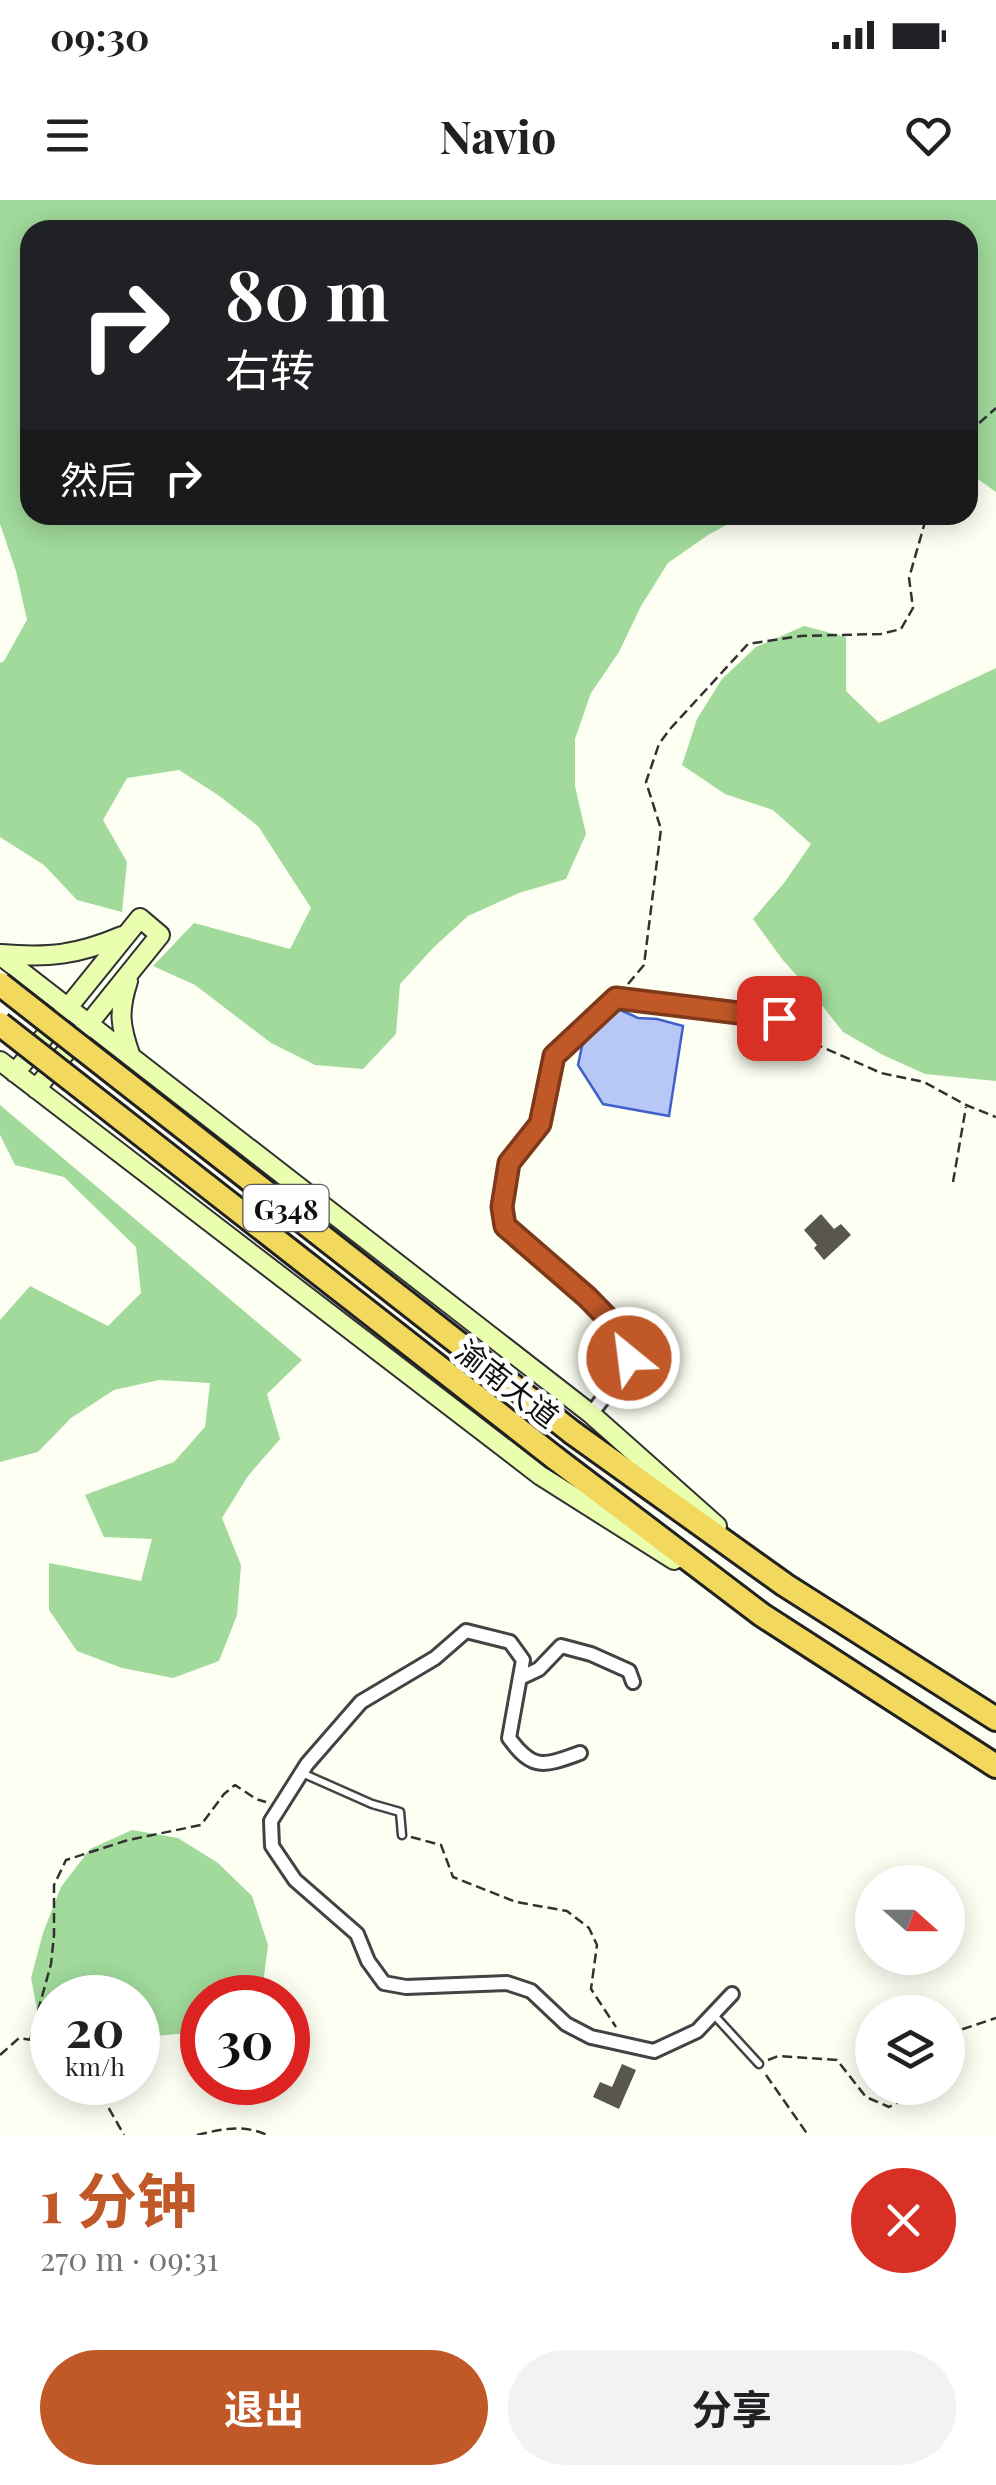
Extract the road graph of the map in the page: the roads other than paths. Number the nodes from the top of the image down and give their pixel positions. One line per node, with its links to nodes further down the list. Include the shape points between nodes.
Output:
1 (126, 934): 2 (main road, via 66,954); 3 (main road, via 140,918 160,935); 5 (main road)
2 (0, 955): 5 (main road)
3 (132, 969): 7 (main road); 9 (main road, via 120,1004)
4 (0, 984): 13 (highway, 渝南大道 / G348, bridge, via 573,1432)
5 (67, 1008): 7 (main road); 10 (main road)
6 (0, 1024): 14 (highway, 渝南大道 / G348, bridge)
7 (88, 1024): 9 (main road); 11 (main road)
8 (799, 1038): 12 (street, via 779,1018 616,998 554,1056 540,1124 509,1163 502,1207 505,1226 626,1337 629,1358)
9 (132, 1057): 12 (main road)
10 (7, 1067): 11 (main road)
11 (36, 1089): 14 (main road, via 541,1476)
12 (591, 1414): 13 (main road)
13 (785, 1586): 17 (highway, 渝南大道 / G348)
14 (762, 1615): 19 (highway, 渝南大道 / G348)
15 (520, 1678): 16 (street, via 562,1646 628,1671); 18 (street, via 509,1738 523,1757 548,1764); 20 (street, via 523,1660 510,1642 466,1630 435,1658 362,1702)
16 (633, 1682)
17 (996, 1719)
18 (580, 1753)
19 (996, 1766)
20 (301, 1773): 21 (lane, via 400,1812); 23 (street, via 271,1821 272,1846 295,1880 357,1934 384,1983 507,1983 531,1991 566,2024 654,2051 697,2031)
21 (402, 1835)
22 (732, 1994): 23 (street)
23 (714, 2014): 24 (lane)
24 (759, 2064)

